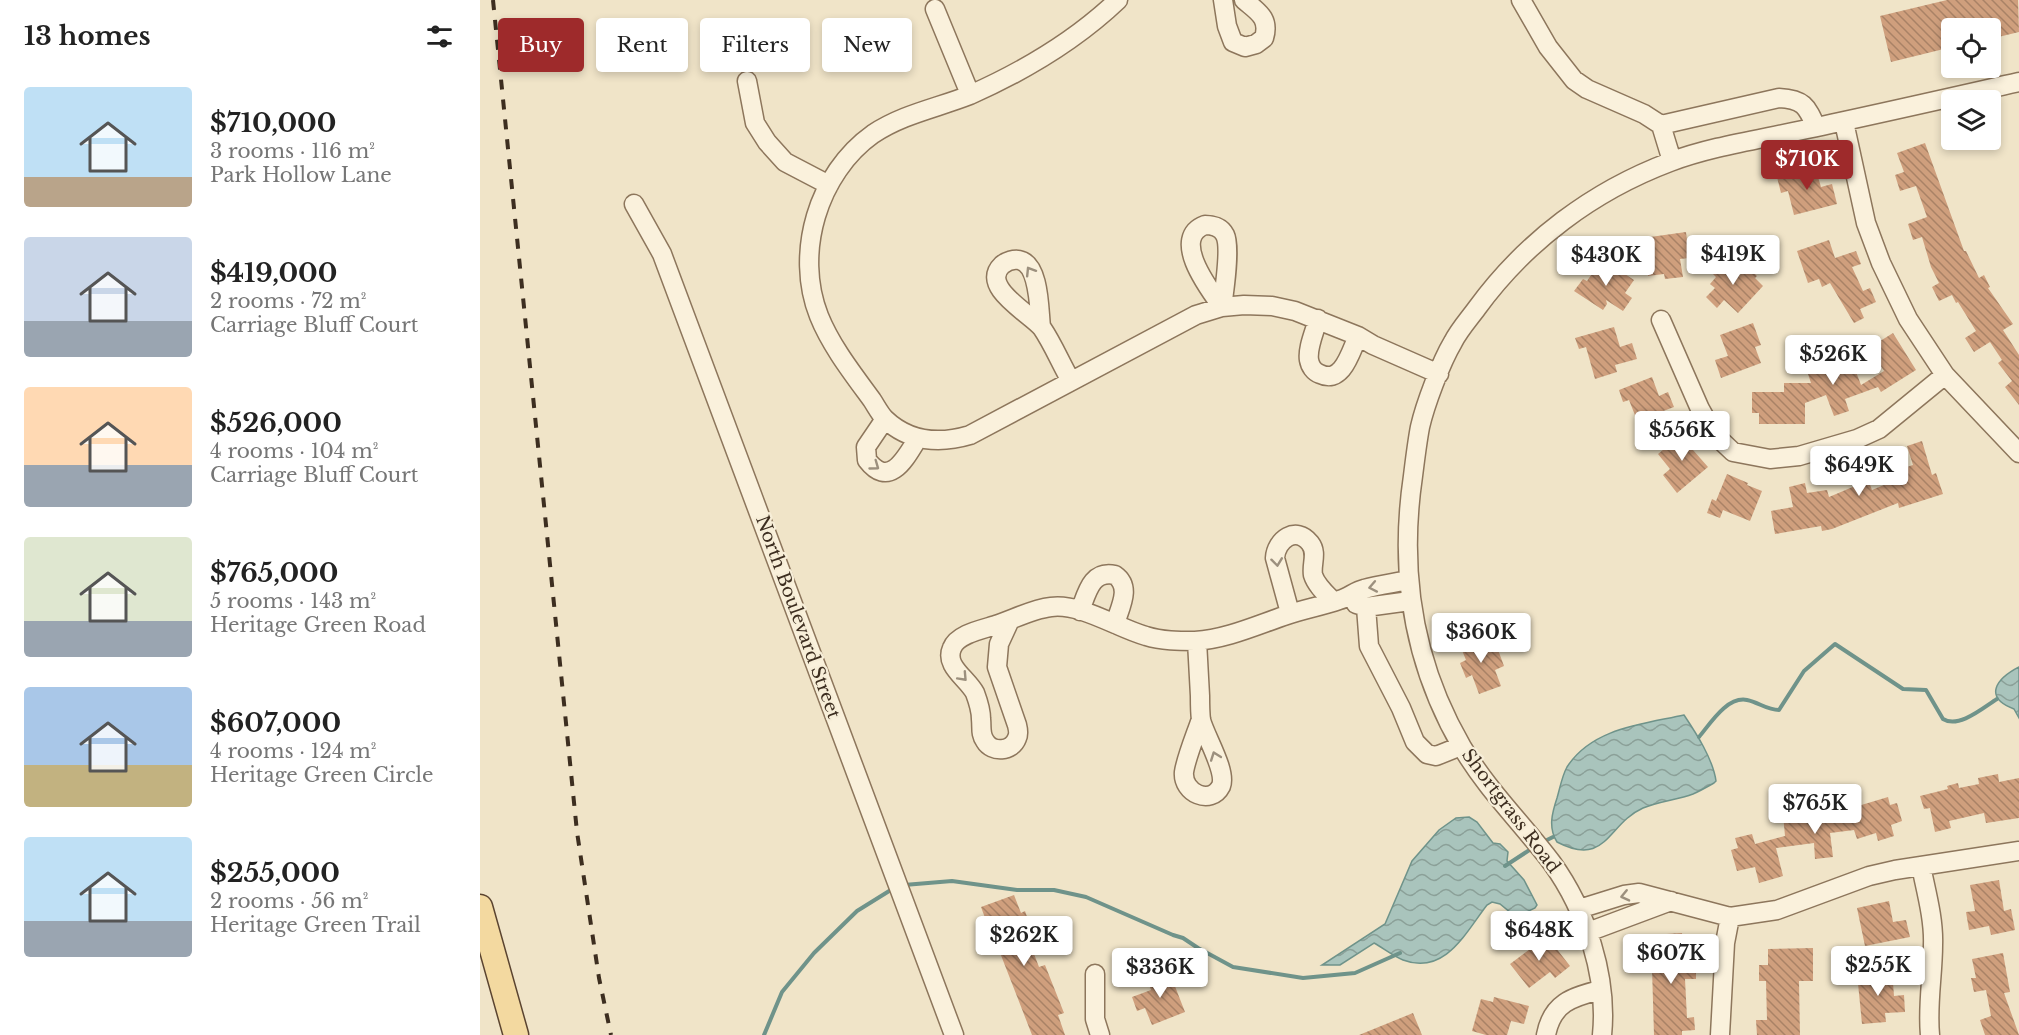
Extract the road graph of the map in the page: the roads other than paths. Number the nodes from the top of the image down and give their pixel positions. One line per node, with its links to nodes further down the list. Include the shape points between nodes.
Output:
1 (1118, 0): 8 (street, via 1047,56)
2 (1223, 0): 3 (street, via 1233,42 1245,47 1264,38 1267,28 1261,14)
3 (1244, 0)
4 (1521, 0): 10 (street, via 1548,47 1574,80)
5 (935, 9): 8 (street)
6 (747, 81): 13 (street, via 755,123 767,142 785,162)
7 (2019, 82): 9 (street, Shortgrass Road)
8 (970, 94): 13 (street, via 901,119 873,135 851,153)
9 (1844, 122): 11 (street, Shortgrass Road); 20 (street, via 1866,223 1881,263 1908,318)
10 (1661, 125): 11 (street, via 1779,98 1801,102); 12 (street)
11 (1816, 127): 12 (street, Shortgrass Road)
12 (1672, 161): 19 (street, Shortgrass Road, via 1620,184 1569,215 1529,248 1453,341)
13 (829, 185): 22 (street, via 814,219 809,247 813,296 826,332)
14 (634, 204): 46 (street, North Boulevard Street, via 662,254)
15 (1318, 319): 18 (street); 18 (street, via 1308,358 1320,374 1333,375 1343,369); 21 (street, via 1272,306 1222,307 1196,315)
16 (1661, 320): 20 (street, via 1700,409 1714,434 1733,452 1770,459 1799,456 1857,439 1879,429)
17 (1041, 327): 21 (street)
18 (1358, 336): 19 (street)
19 (1439, 374): 25 (street, Shortgrass Road, via 1421,424 1415,463 1408,510)
20 (1944, 375): 24 (street)
21 (1071, 381): 23 (street, via 970,435 943,441)
22 (885, 419): 23 (street); 23 (street, one-way to 23, via 866,447 867,460 877,470 899,468)
23 (918, 438)
24 (2019, 453)
25 (1408, 580): 26 (street, one-way to 26, via 1362,589); 27 (street, Shortgrass Road)
26 (1336, 601): 28 (street); 30 (street); 30 (street, one-way to 30, via 1314,577 1314,549 1292,535 1275,550)
27 (1410, 601): 28 (street); 35 (street, Shortgrass Road, via 1428,674)
28 (1366, 607): 35 (street, via 1369,646 1415,742 1427,754 1436,756)
29 (1080, 611): 31 (street, via 1051,607); 32 (street); 32 (street, via 1094,579 1107,573 1115,575 1125,591)
30 (1290, 613): 33 (street, via 1235,633)
31 (1010, 620): 31 (street, one-way to 31, via 958,639 950,653 950,662 968,682 979,704 985,742 998,750 1013,745 1018,732 997,667 999,644)
32 (1115, 624): 33 (street, via 1169,641)
33 (1197, 641): 34 (street)
34 (1201, 719)
35 (1461, 746): 40 (street, Shortgrass Road, via 1484,782 1553,865)
36 (2019, 851): 37 (street)
37 (1921, 866): 41 (street, via 1869,876 1777,910); 51 (street, via 1934,943)
38 (1671, 901): 40 (street, one-way to 40, via 1640,893); 41 (street); 42 (street)
39 (480, 907): 45 (main road)
40 (1579, 909): 42 (street, Shortgrass Road)
41 (1730, 917): 50 (street)
42 (1588, 932): 44 (street, Shortgrass Road)
43 (1095, 974): 47 (street, via 1095,1019)
44 (1600, 990): 48 (street, via 1563,1003 1554,1012); 49 (street, Shortgrass Road)
45 (516, 1035)
46 (954, 1035)
47 (1100, 1035)
48 (1546, 1035)
49 (1602, 1035)
50 (1720, 1035)
51 (1930, 1035)

